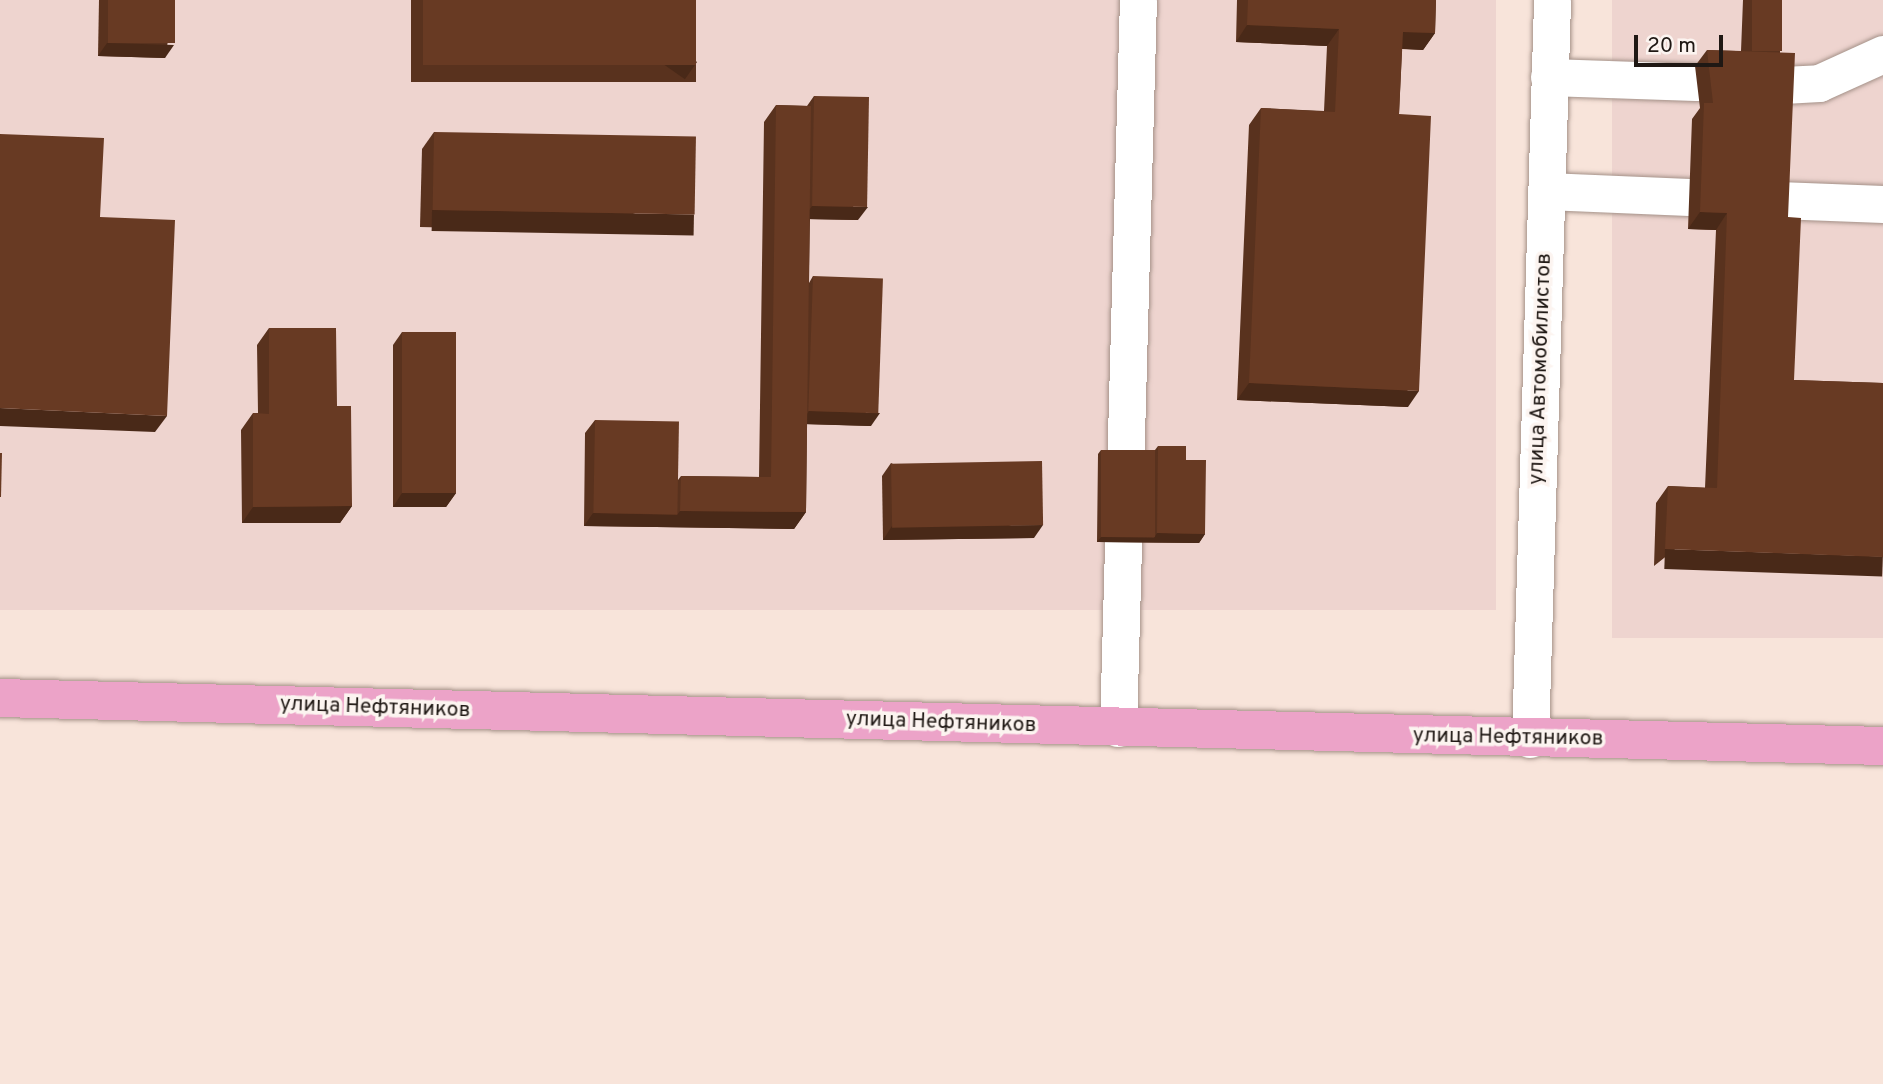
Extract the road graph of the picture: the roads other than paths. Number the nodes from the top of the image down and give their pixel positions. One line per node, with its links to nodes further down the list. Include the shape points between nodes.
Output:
1 (1138, 0): 12 (street)
2 (1552, 0): 4 (street, улица Автомобилистов)
3 (1883, 54): 6 (street, via 1819,83)
4 (1549, 77): 5 (street); 7 (street, улица Автомобилистов)
5 (1695, 82)
6 (1783, 85)
7 (1546, 191): 8 (street); 13 (street, улица Автомобилистов)
8 (1689, 197)
9 (1778, 201): 10 (street)
10 (1883, 204)
11 (0, 698): 12 (main road, улица Нефтяников)
12 (1118, 728): 13 (main road, улица Нефтяников)
13 (1530, 739): 14 (main road, улица Нефтяников)
14 (1883, 746)

